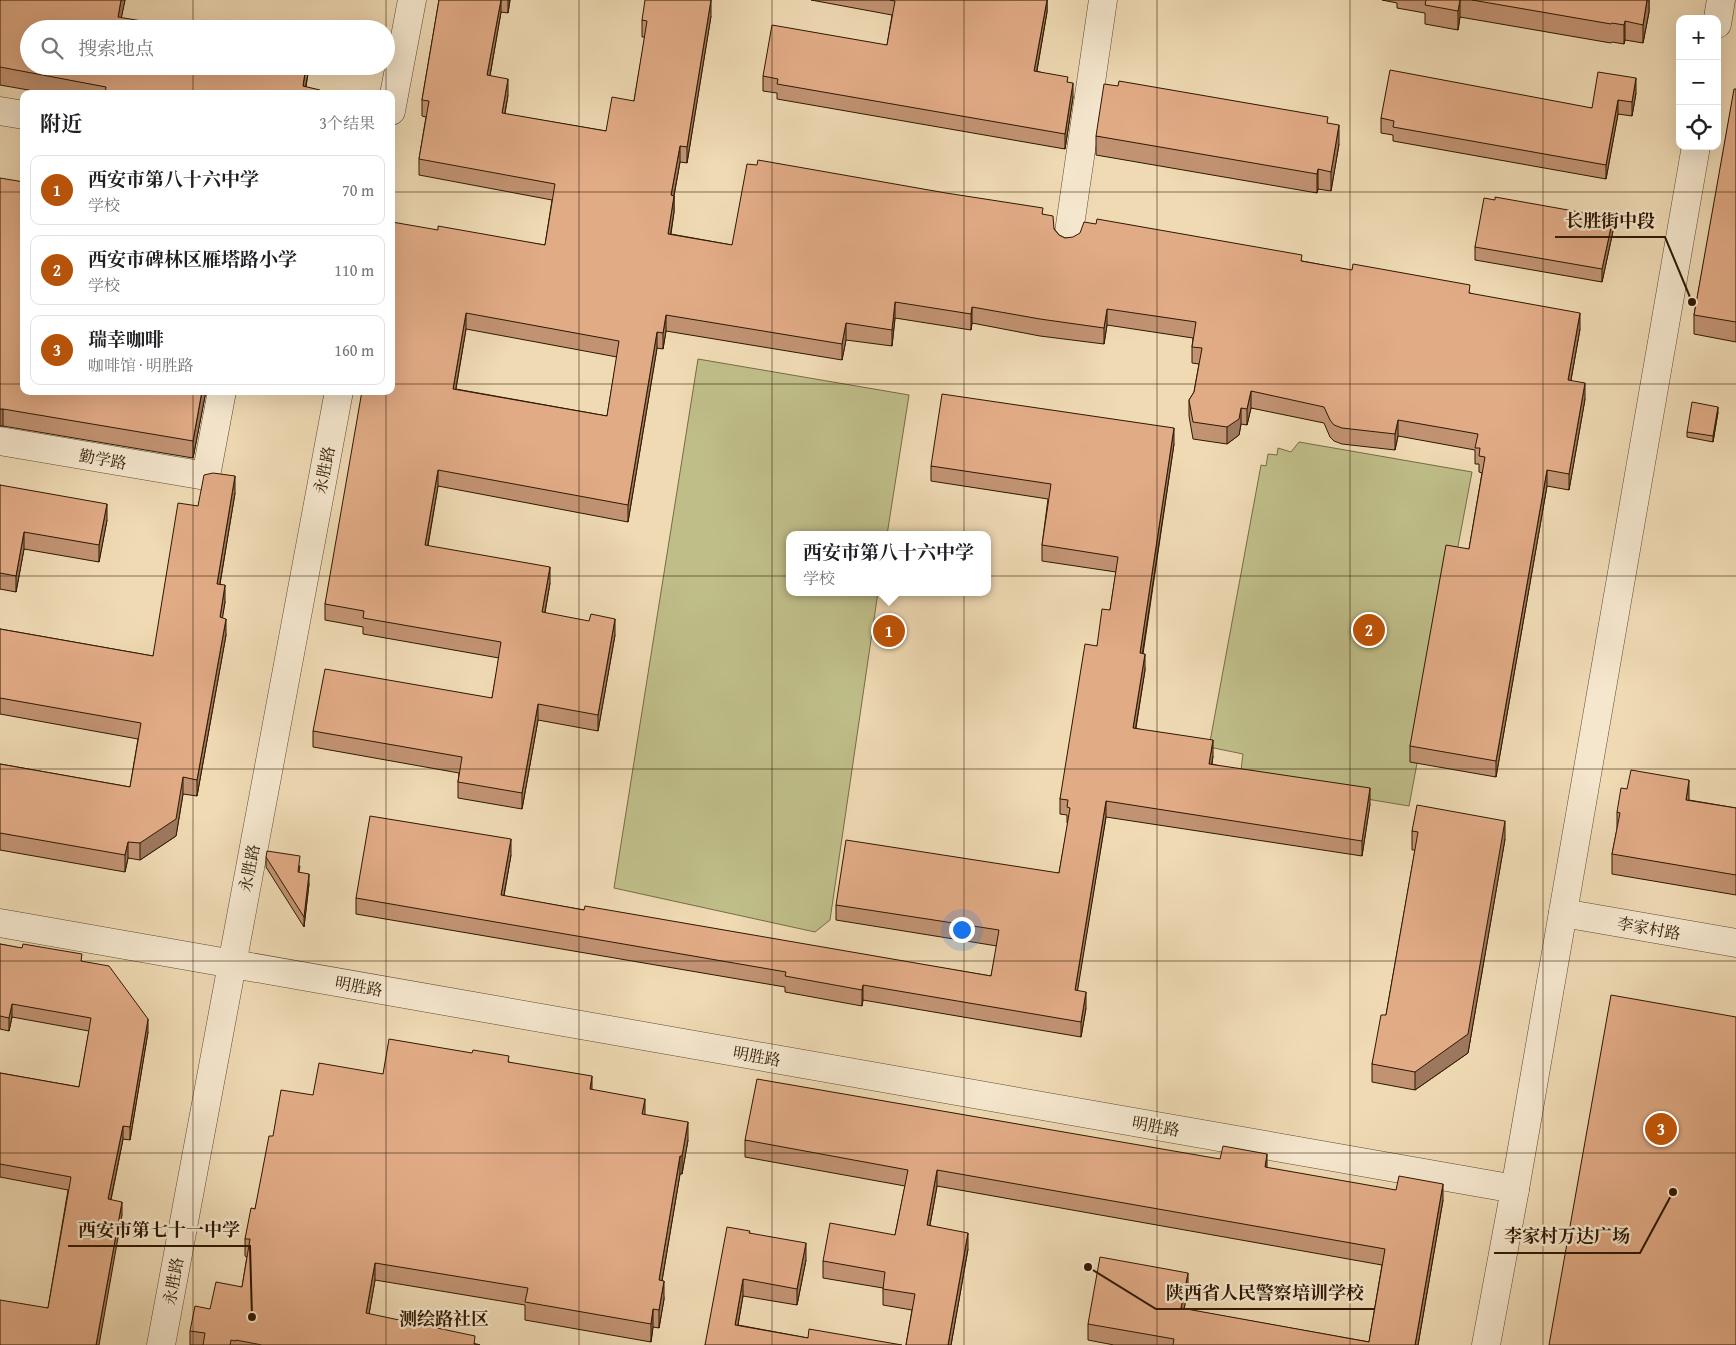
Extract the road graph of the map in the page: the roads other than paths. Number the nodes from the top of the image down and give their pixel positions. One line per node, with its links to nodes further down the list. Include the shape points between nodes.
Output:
1 (412, 0): 5 (street)
2 (1103, 0): 9 (street)
3 (1721, 0): 4 (street)
4 (1718, 15)
5 (395, 90)
6 (0, 111): 7 (street)
7 (20, 114)
8 (1695, 150): 13 (street)
9 (1068, 239)
10 (221, 395): 12 (street, 勤学路, via 206,476)
11 (338, 395): 16 (street, 永胜路)
12 (0, 441)
13 (1563, 913): 15 (street, 李家村路); 17 (street)
14 (0, 923): 16 (street, 明胜路)
15 (1736, 943)
16 (232, 964): 17 (street, 明胜路); 18 (street, 永胜路)
17 (1515, 1189): 19 (street)
18 (161, 1345)
19 (1486, 1345)

